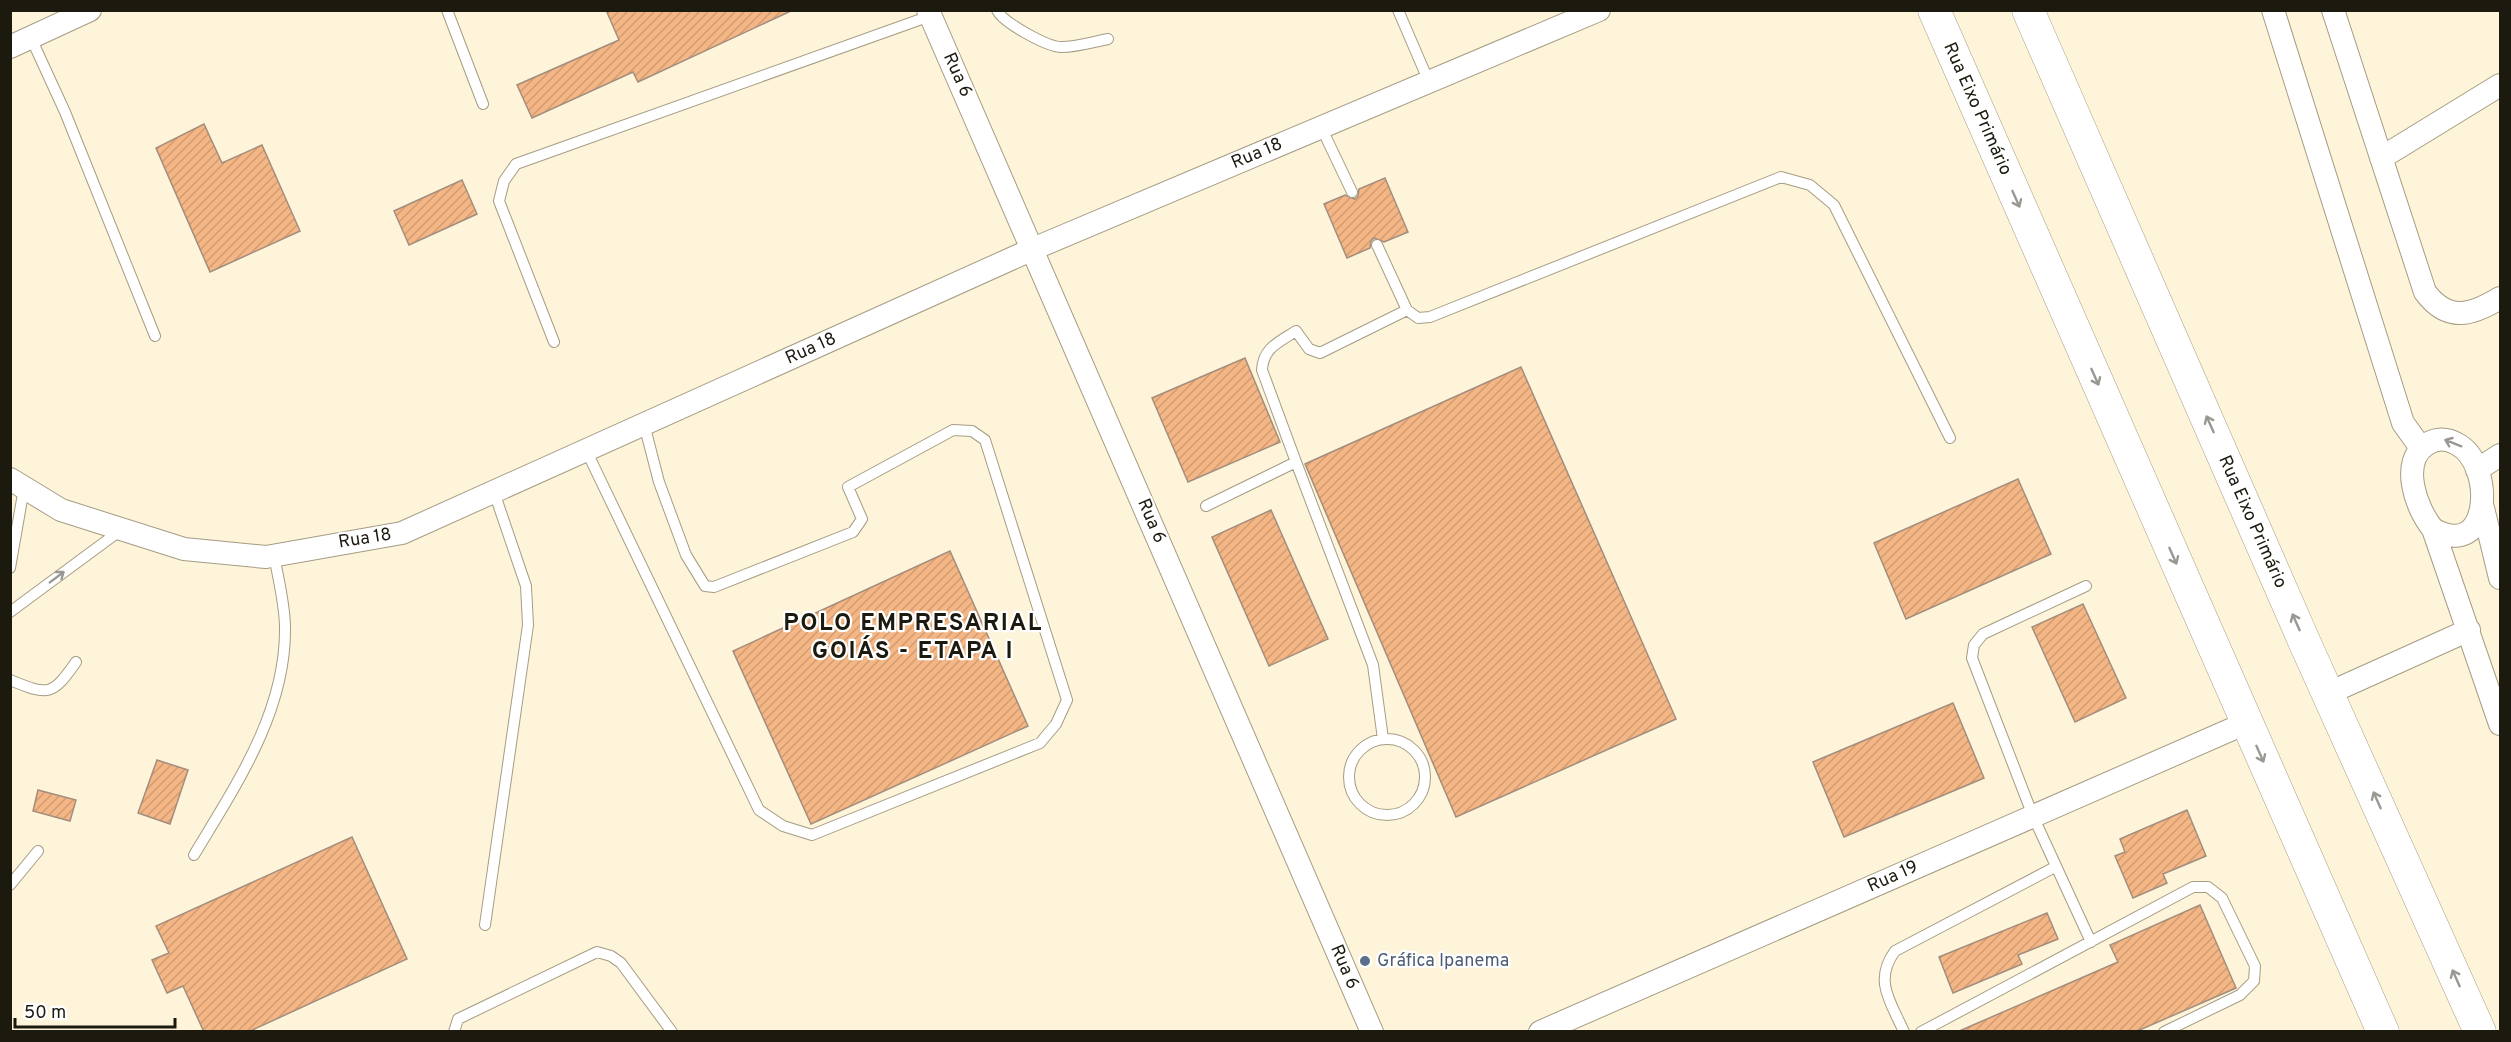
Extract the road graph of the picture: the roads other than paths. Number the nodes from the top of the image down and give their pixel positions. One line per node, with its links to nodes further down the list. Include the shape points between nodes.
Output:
1 (90, 10): 11 (street)
2 (447, 10): 16 (lane)
3 (997, 10): 12 (lane, via 1000,17 1060,48)
4 (1398, 10): 14 (lane)
5 (1599, 10): 14 (street, Rua 18)
6 (1934, 10): 48 (street, Rua Eixo Primário, one-way to 48)
7 (2028, 10): 47 (street, Rua Eixo Primário, one-way to 7)
8 (2273, 10): 28 (street, via 2403,423)
9 (2333, 10): 18 (street)
10 (929, 13): 21 (street, Rua 6); 25 (lane, via 516,164 504,182 500,201)
11 (32, 38): 13 (street); 24 (lane)
12 (1108, 39)
13 (10, 47)
14 (1429, 82): 17 (street, Rua 18)
15 (2500, 85): 18 (street)
16 (483, 104)
17 (1321, 127): 19 (lane); 21 (street, Rua 18)
18 (2381, 158): 22 (street, via 2425,292 2431,300 2446,310 2465,314)
19 (1352, 192)
20 (1377, 245): 23 (lane)
21 (1033, 249): 26 (street, Rua 18); 60 (street, Rua 6)
22 (2500, 298)
23 (1407, 310): 27 (lane, via 1418,318 1430,317 1780,177 1810,185 1834,205); 31 (lane, via 1320,353 1309,349 1296,331 1270,348 1263,358 1262,370)
24 (155, 336)
25 (554, 342)
26 (644, 424): 29 (street, Rua 18); 29 (lane, via 659,482 686,555 705,586 714,587 853,532 862,519 848,487 953,430 972,431 985,440 1067,700 1056,724 1041,743 812,835 783,826 759,810)
27 (1950, 438)
28 (2421, 447): 32 (street, one-way to 28, via 2468,454 2451,441 2440,439); 37 (street, via 2410,466 2411,477 2426,521)
29 (586, 450): 34 (street, Rua 18)
30 (2500, 455): 32 (street)
31 (1296, 462): 35 (lane); 50 (lane, via 1373,665)
32 (2477, 470): 36 (street)
33 (17, 484): 38 (street, Rua 18, via 61,510); 40 (lane)
34 (494, 492): 39 (street, Rua 18, via 402,533); 56 (lane, via 526,586 528,625)
35 (1206, 506)
36 (2484, 508): 37 (street, via 2474,527 2464,533 2443,534); 41 (street)
37 (2433, 529): 44 (street)
38 (122, 530): 39 (street, Rua 18, via 184,549 266,557); 43 (lane, one-way to 38)
39 (274, 554): 53 (lane, via 285,625 283,672 267,721 238,782)
40 (10, 568)
41 (2500, 578)
42 (2085, 586): 51 (lane, via 1983,634 1974,645 1972,658)
43 (10, 612)
44 (2469, 630): 47 (street); 49 (street)
45 (76, 662): 46 (lane, via 60,686 52,690 35,690)
46 (10, 680)
47 (2329, 693): 66 (street, Rua Eixo Primário, one-way to 47)
48 (2246, 723): 51 (street, Rua 19); 65 (street, Rua Eixo Primário, one-way to 65)
49 (2500, 724)
50 (1383, 739): 50 (lane, via 1372,742 1354,758 1349,781 1359,803 1368,810 1390,815 1412,806 1420,796 1425,773 1415,752 1395,740)
51 (2033, 816): 54 (lane); 61 (street, Rua 19)
52 (38, 851): 55 (lane)
53 (194, 855)
54 (2055, 867): 57 (lane); 62 (lane, via 1895,951 1882,980)
55 (10, 885)
56 (485, 925)
57 (2091, 942): 63 (lane); 64 (lane, via 2193,887 2208,887 2222,898 2255,966 2254,981 2240,995)
58 (454, 1032): 59 (lane, via 458,1019 597,952 621,963)
59 (672, 1032)
60 (1372, 1032)
61 (1539, 1032)
62 (1904, 1032)
63 (1921, 1032)
64 (2164, 1032)
65 (2383, 1032)
66 (2480, 1032)

